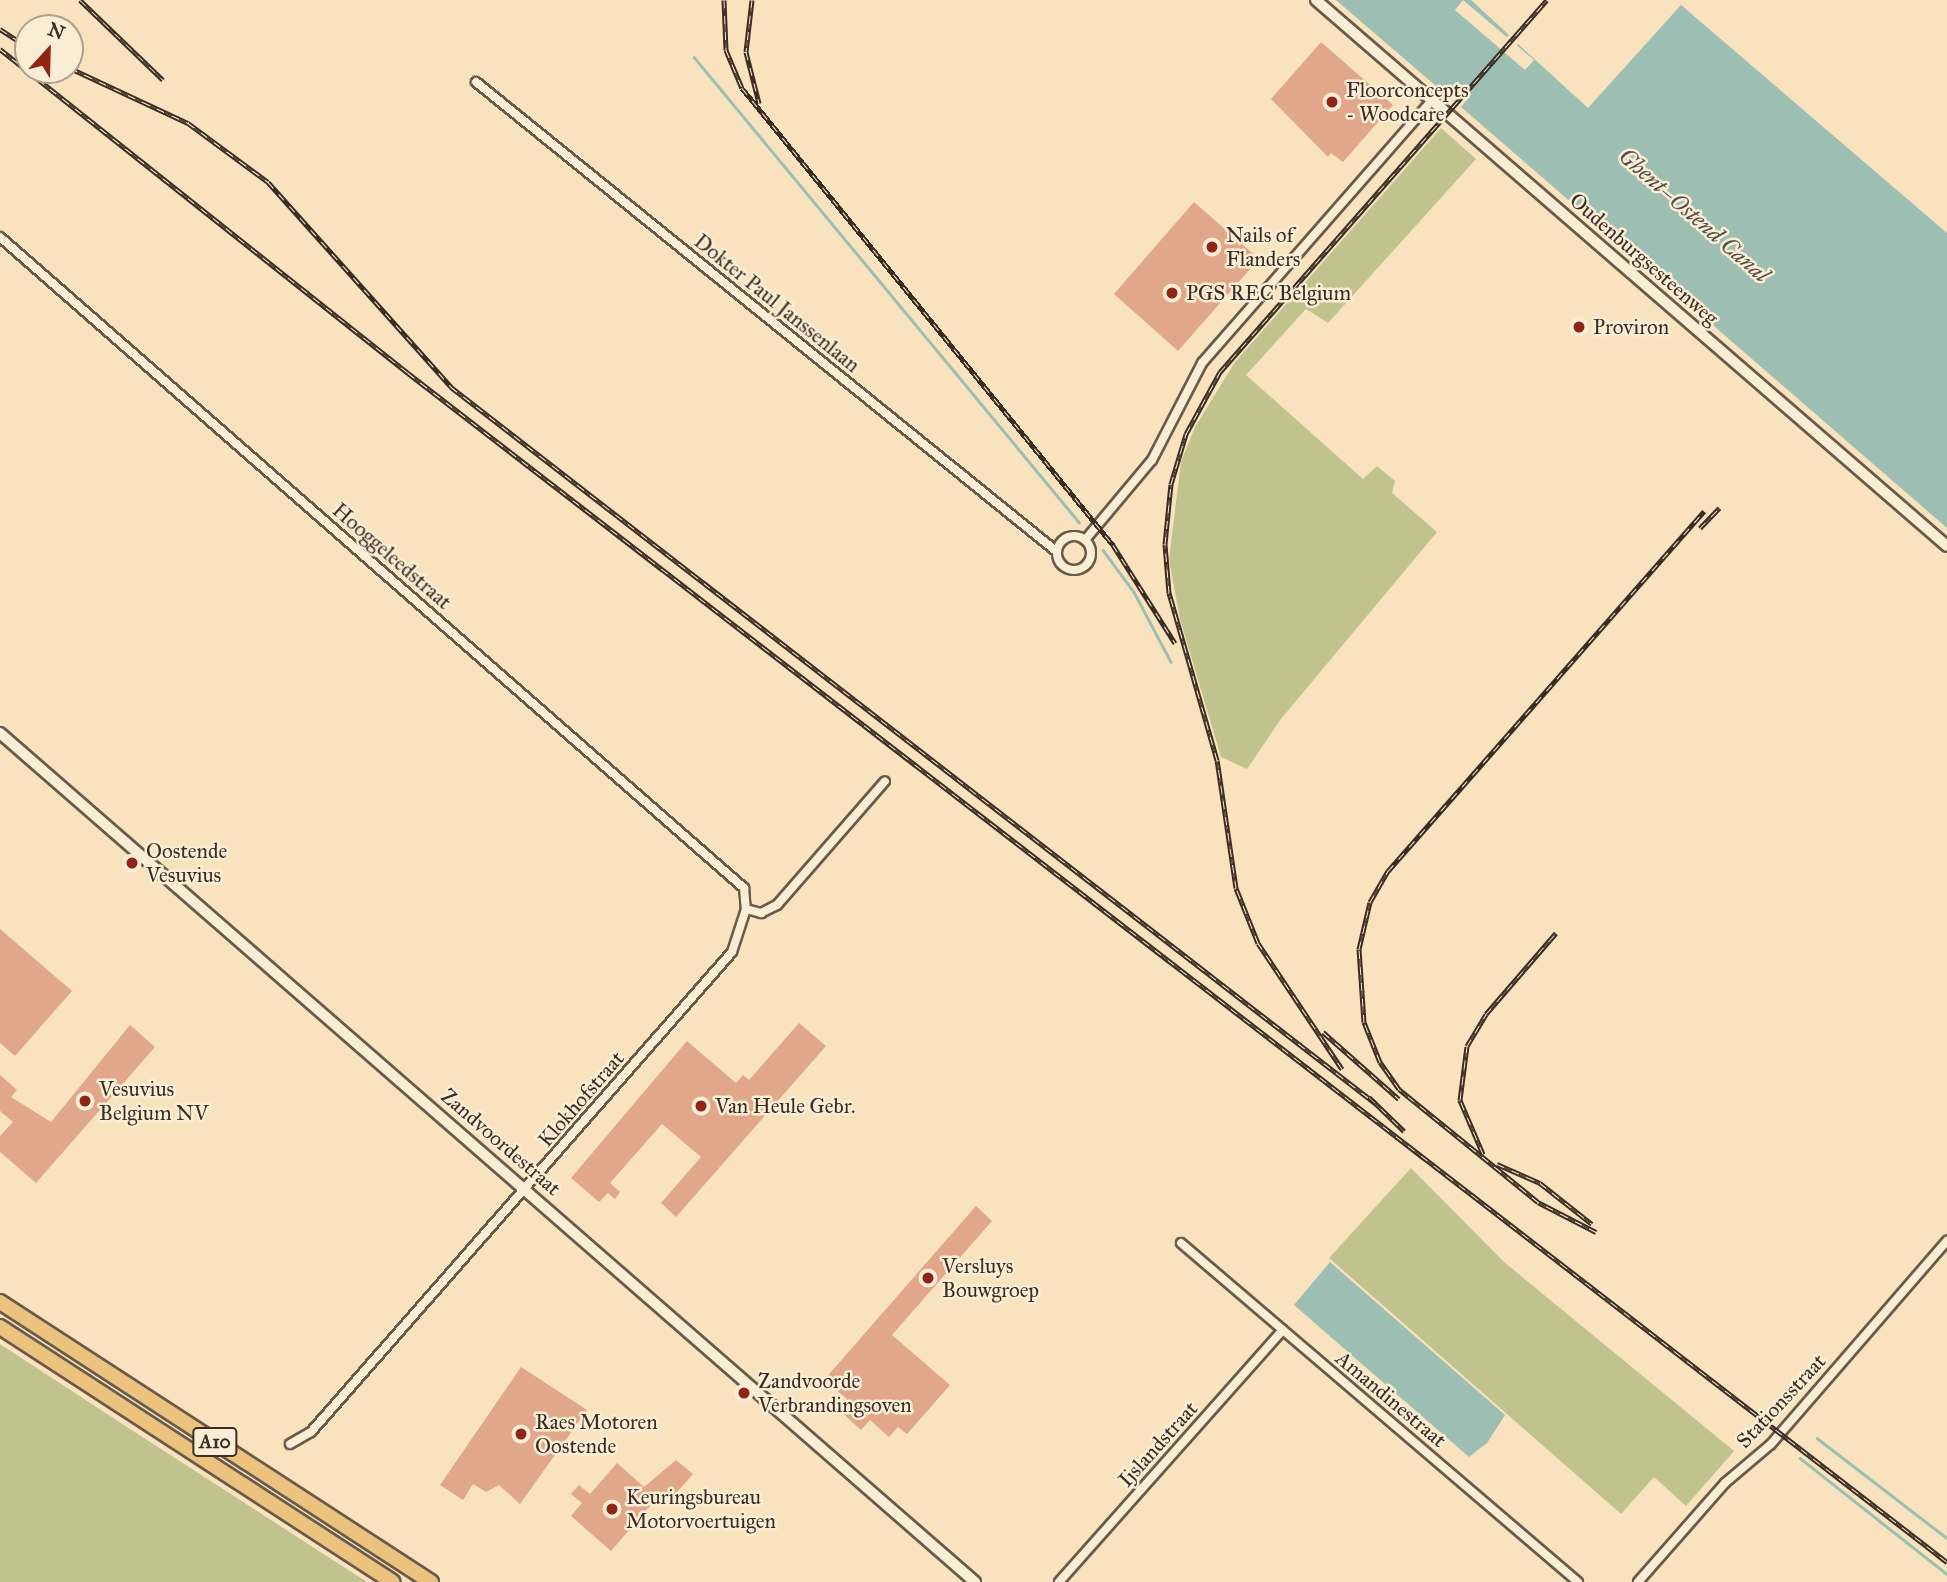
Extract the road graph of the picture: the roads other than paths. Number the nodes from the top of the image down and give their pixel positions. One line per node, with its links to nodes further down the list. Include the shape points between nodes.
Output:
1 (1316, 0): 3 (main road, Oudenburgsesteenweg)
2 (477, 82): 7 (street, Dokter Paul Janssenlaan)
3 (1432, 100): 5 (street, Dokter Paul Janssenlaan, via 1202,363 1152,460); 6 (main road, Oudenburgsesteenweg)
4 (0, 237): 10 (street, Hooggeleedstraat, via 744,888)
5 (1085, 540): 7 (street, via 1067,537); 7 (street, Dokter Paul Janssenlaan, via 1091,557 1083,568 1068,570)
6 (1947, 547)
7 (1056, 551)
8 (0, 733): 11 (main road, Zandvoordestraat)
9 (885, 781): 10 (street, via 777,905 761,913)
10 (746, 909): 11 (street, Klokhofstraat, via 732,952)
11 (525, 1189): 17 (street, Klokhofstraat, via 311,1432); 20 (main road, Zandvoordestraat)
12 (1947, 1241): 23 (street, Stationsstraat, via 1771,1444 1725,1483)
13 (1181, 1243): 16 (street, Amandinestraat)
14 (0, 1302): 19 (highway, A10)
15 (0, 1326): 18 (highway, A10)
16 (1283, 1330): 21 (street, Ijslandstraat); 22 (street, Amandinestraat)
17 (290, 1444)
18 (393, 1582)
19 (431, 1582)
20 (975, 1582)
21 (1059, 1582)
22 (1578, 1582)
23 (1638, 1582)

